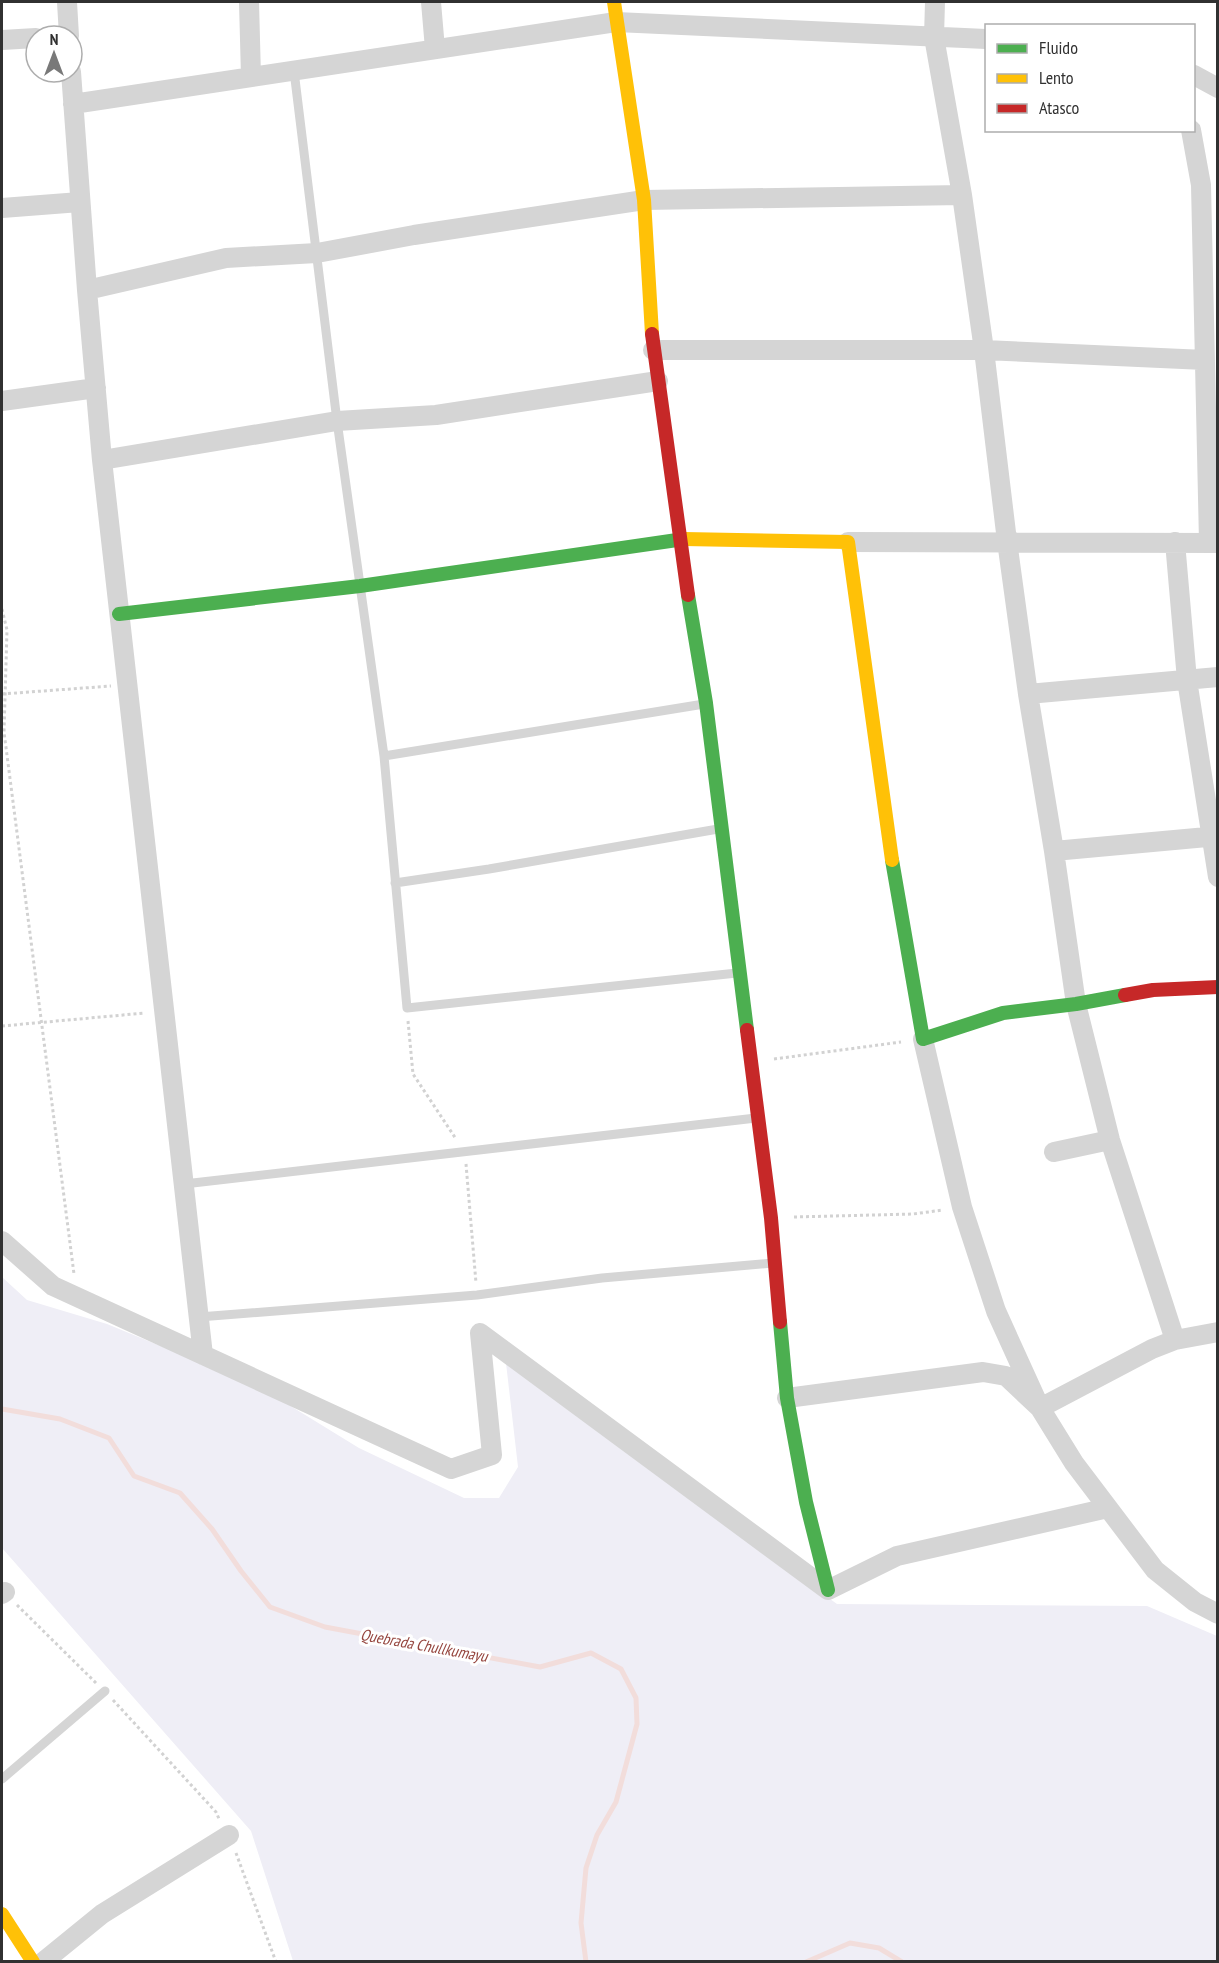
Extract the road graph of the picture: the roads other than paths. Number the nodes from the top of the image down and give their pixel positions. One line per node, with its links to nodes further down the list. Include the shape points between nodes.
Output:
1 (67, 2): 7 (street)
2 (249, 2): 15 (street)
3 (431, 2): 12 (street)
4 (614, 2): 6 (street)
5 (935, 2): 8 (street)
6 (616, 22): 8 (street); 12 (street); 21 (street)
7 (68, 24)
8 (934, 37): 10 (street); 20 (street)
9 (24, 39): 11 (street)
10 (985, 39)
11 (2, 40)
12 (435, 49): 13 (street)
13 (294, 70): 15 (street); 24 (lane)
14 (1195, 76): 17 (street)
15 (251, 77): 18 (street)
16 (71, 84): 18 (street)
17 (1218, 88)
18 (72, 104): 22 (street)
19 (1191, 132): 28 (street, via 1201,185)
20 (962, 195): 21 (street); 27 (street)
21 (645, 200): 24 (street); 26 (street)
22 (80, 202): 23 (street); 25 (street)
23 (2, 208)
24 (317, 253): 25 (street, via 226,258); 32 (lane)
25 (87, 290): 30 (street)
26 (653, 350): 27 (street); 29 (street)
27 (984, 350): 28 (street); 35 (street)
28 (1205, 360): 38 (street)
29 (658, 381): 32 (street, via 436,415); 34 (street)
30 (96, 388): 31 (street); 33 (street)
31 (2, 401)
32 (337, 421): 33 (street); 39 (lane)
33 (102, 460): 40 (street)
34 (679, 539): 36 (street); 39 (street); 44 (street)
35 (1007, 541): 36 (street); 37 (street); 43 (street)
36 (848, 542): 54 (street, via 888,835)
37 (1175, 542): 38 (street); 42 (street)
38 (1214, 542)
39 (360, 586): 40 (street); 45 (lane)
40 (120, 614): 58 (street)
41 (1218, 677): 42 (street)
42 (1187, 680): 43 (street); 47 (street)
43 (1028, 694): 48 (street)
44 (706, 703): 45 (lane); 46 (street)
45 (384, 756): 50 (lane)
46 (720, 828): 50 (lane); 51 (street)
47 (1214, 836): 48 (street); 49 (street)
48 (1054, 851): 53 (street)
49 (1218, 877)
50 (395, 883): 51 (lane, via 407,1008)
51 (740, 973): 55 (street)
52 (1218, 987): 53 (street, via 1153,990)
53 (1076, 1004): 54 (street, via 1003,1013); 56 (street)
54 (923, 1039): 66 (street, via 962,1207 996,1311)
55 (758, 1117): 58 (lane); 60 (street)
56 (1110, 1140): 57 (street); 63 (street)
57 (1054, 1152)
58 (184, 1184): 61 (street)
59 (2, 1240): 64 (street, via 53,1286)
60 (775, 1263): 61 (lane, via 602,1278 477,1295); 65 (street)
61 (199, 1317): 64 (street)
62 (1218, 1332): 63 (street)
63 (1175, 1340): 66 (street)
64 (203, 1355): 68 (street, via 451,1469 492,1455 480,1333)
65 (787, 1398): 66 (street, via 983,1372 1006,1376); 68 (street, via 806,1502)
66 (1041, 1408): 67 (street, via 1074,1463)
67 (1108, 1508): 68 (street, via 897,1556); 69 (street, via 1155,1570 1195,1602)
68 (828, 1590)
69 (1218, 1614)
70 (105, 1691): 71 (lane)
71 (2, 1779)
72 (229, 1835): 75 (street, via 102,1914)
73 (2, 1914): 74 (street)
74 (33, 1962)
75 (44, 1962)

